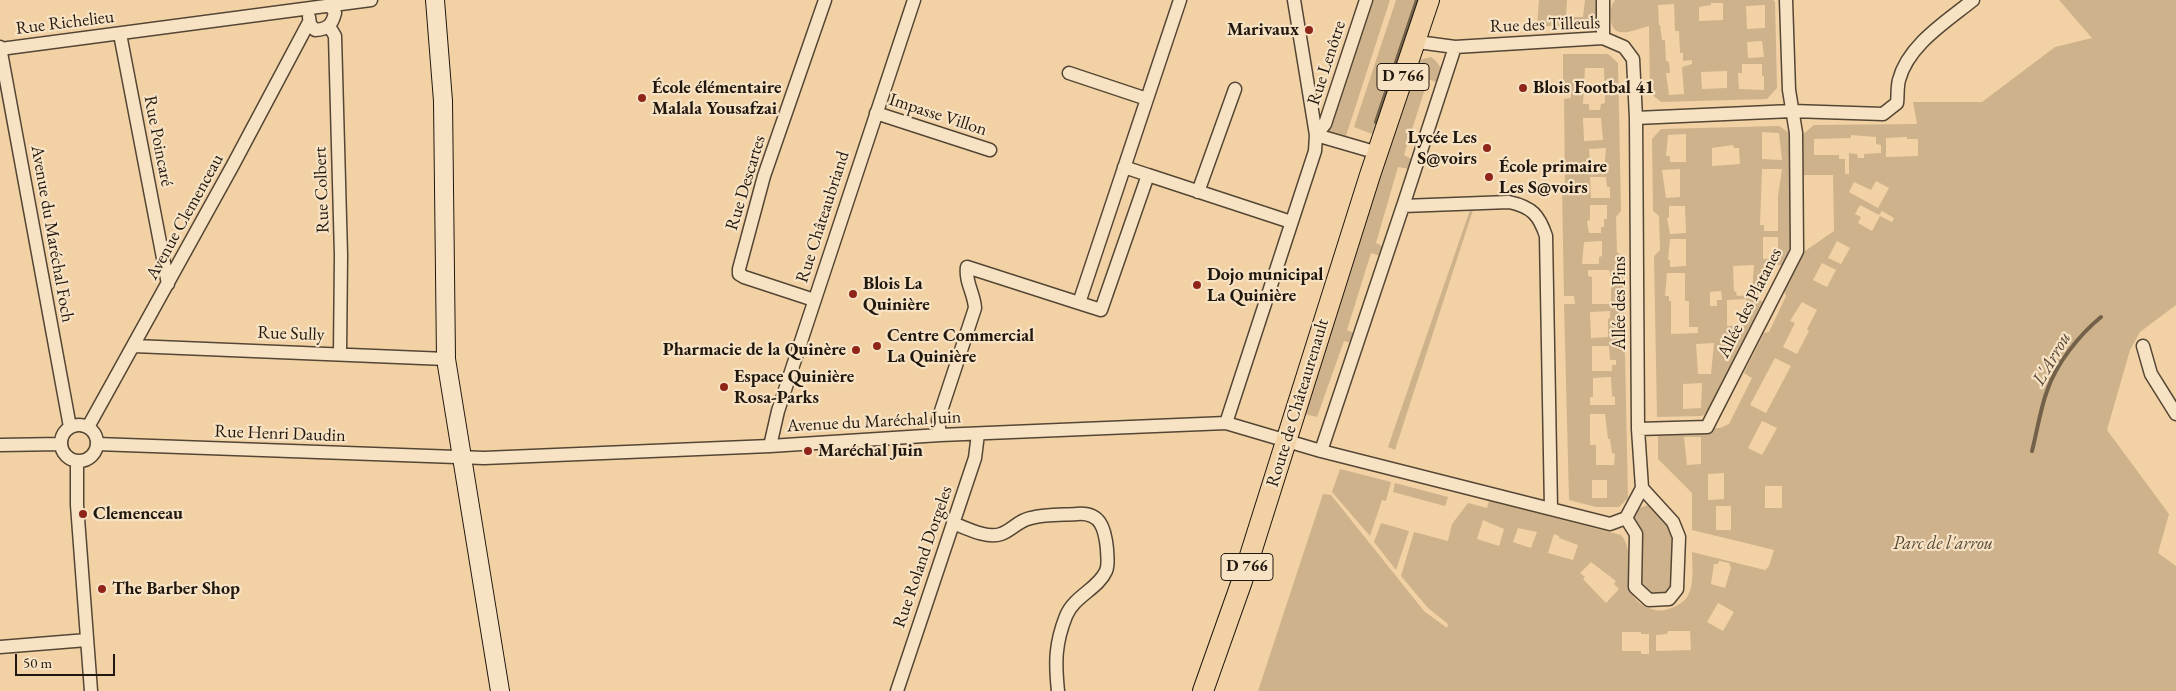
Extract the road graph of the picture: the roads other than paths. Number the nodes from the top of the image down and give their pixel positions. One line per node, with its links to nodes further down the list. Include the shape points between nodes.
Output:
1 (371, 0): 12 (street, Rue Richelieu)
2 (435, 0): 41 (street, via 443,101)
3 (825, 0): 36 (street, Rue Descartes, via 764,176 739,269 739,274 744,277)
4 (914, 0): 25 (street, Rue Châteaubriand)
5 (1180, 0): 23 (street)
6 (1294, 0): 27 (street)
7 (1366, 0): 27 (street, Rue Lenôtre, via 1325,124)
8 (1429, 0): 18 (main road, Route de Châteaurenault / D 766)
9 (1603, 0): 17 (street)
10 (1786, 0): 24 (street, Allée des Platanes)
11 (1973, 0): 24 (street, via 1911,56 1899,80 1897,103 1883,114)
12 (330, 4): 13 (street, Rue Richelieu); 15 (street, via 335,13)
13 (312, 7): 14 (street, via 308,16); 16 (street, Rue Richelieu)
14 (310, 22): 15 (street, via 315,30); 35 (street, Avenue Clemenceau)
15 (329, 26): 40 (street, Rue Colbert, via 335,36 342,255)
16 (120, 34): 20 (street, Rue Richelieu); 35 (street, Rue Poincaré)
17 (1603, 38): 19 (street, Rue des Tilleuls); 26 (street, Rue des Tilleuls, via 1624,46 1633,59)
18 (1416, 40): 19 (street, Rue des Tilleuls); 29 (main road, Route de Châteaurenault / D 766)
19 (1455, 47): 33 (street)
20 (0, 48): 44 (street, Avenue du Maréchal Foch)
21 (1069, 73): 23 (street)
22 (1235, 89): 32 (street)
23 (1147, 99): 30 (street)
24 (1792, 112): 26 (street); 46 (street, Allée des Platanes, via 1796,133 1797,251 1707,427)
25 (876, 113): 28 (street, Impasse Villon); 36 (street, Rue Châteaubriand)
26 (1636, 118): 46 (street, Allée des Pins)
27 (1316, 135): 29 (street); 34 (street, via 1315,151)
28 (990, 150)
29 (1378, 153): 49 (main road, Route de Châteaurenault / D 766)
30 (1124, 167): 31 (street); 37 (street)
31 (1148, 175): 32 (street); 37 (street, via 1101,310)
32 (1198, 192): 34 (street)
33 (1403, 206): 54 (street); 58 (street, via 1509,202 1523,205 1540,219 1546,236 1548,263)
34 (1291, 222): 43 (street)
35 (168, 284): 38 (street, Avenue Clemenceau)
36 (814, 300): 53 (street, Rue Châteaubriand, via 778,410)
37 (1079, 303): 48 (street, via 967,267 966,277 974,308 938,420)
38 (134, 346): 40 (street, Rue Sully); 45 (street, Avenue Clemenceau)
39 (2143, 346): 42 (street, via 2151,374)
40 (340, 354): 41 (street, Rue Sully)
41 (446, 359): 55 (street)
42 (2176, 414)
43 (1226, 423): 47 (street, Avenue du Maréchal Juin); 49 (street, Avenue du Maréchal Juin)
44 (70, 427): 45 (street); 51 (street, via 63,434)
45 (88, 427): 52 (street, via 95,434)
46 (1638, 429): 57 (street, Allée des Pins)
47 (978, 434): 48 (street, Avenue du Maréchal Juin); 60 (street, Rue Roland Dorgeles, via 975,458)
48 (940, 435): 53 (street, Avenue du Maréchal Juin)
49 (1286, 441): 54 (street); 67 (main road, Route de Châteaurenault / D 766)
50 (0, 444): 51 (street)
51 (61, 444): 56 (street, via 66,456)
52 (97, 444): 55 (street, Rue Henri Daudin); 56 (street, via 88,459)
53 (770, 446): 55 (street, Avenue du Maréchal Juin)
54 (1321, 451): 58 (street)
55 (462, 458): 64 (street)
56 (77, 462): 61 (street)
57 (1642, 488): 59 (street); 59 (street, via 1673,522 1679,537 1678,589 1669,599 1649,600 1635,587 1636,534)
58 (1551, 510): 59 (street, via 1610,524)
59 (1626, 518)
60 (953, 523): 65 (street, Rue Roland Dorgeles); 66 (street, via 992,535 1001,534 1033,517 1082,514 1098,520 1103,526 1108,563 1100,580 1070,606 1055,655)
61 (87, 640): 62 (street); 63 (street)
62 (0, 647)
63 (90, 691)
64 (500, 691)
65 (897, 691)
66 (1058, 691)
67 (1204, 691)

